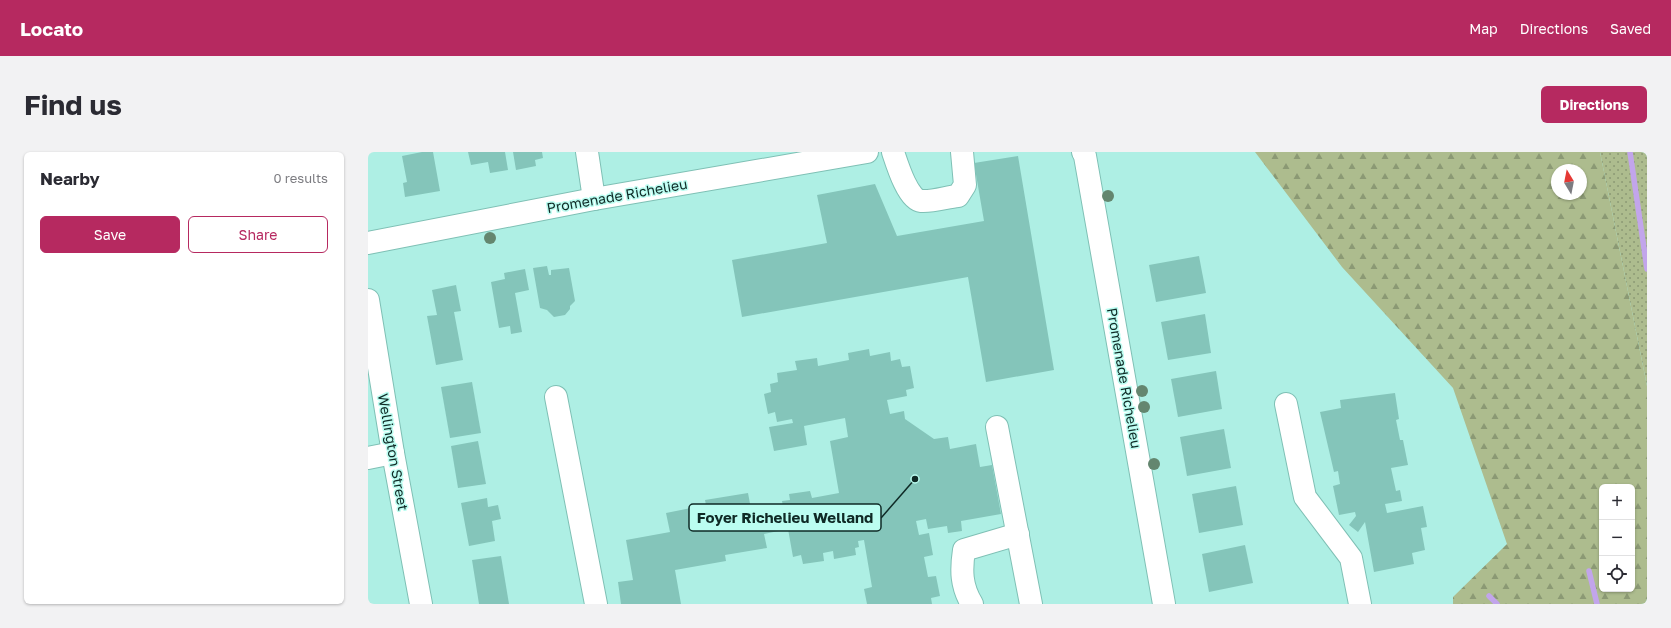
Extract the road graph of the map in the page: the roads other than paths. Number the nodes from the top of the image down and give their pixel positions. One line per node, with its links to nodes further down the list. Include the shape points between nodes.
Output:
1 (587, 152): 6 (street)
2 (867, 152): 6 (street, Promenade Richelieu)
3 (893, 152): 4 (street, via 899,172 912,196 920,201 958,196 965,185)
4 (962, 152)
5 (1083, 152): 19 (street, Promenade Richelieu)
6 (594, 199): 7 (street, Promenade Richelieu)
7 (368, 244)
8 (368, 300): 12 (street, Wellington Street)
9 (556, 397): 16 (street)
10 (1286, 404): 20 (street, via 1305,497 1351,558)
11 (997, 427): 14 (street)
12 (393, 453): 13 (street); 15 (street, Wellington Street)
13 (368, 458)
14 (1018, 534): 17 (street, via 964,550 961,568 965,593); 18 (street)
15 (422, 604)
16 (596, 604)
17 (972, 604)
18 (1031, 604)
19 (1164, 604)
20 (1360, 604)

